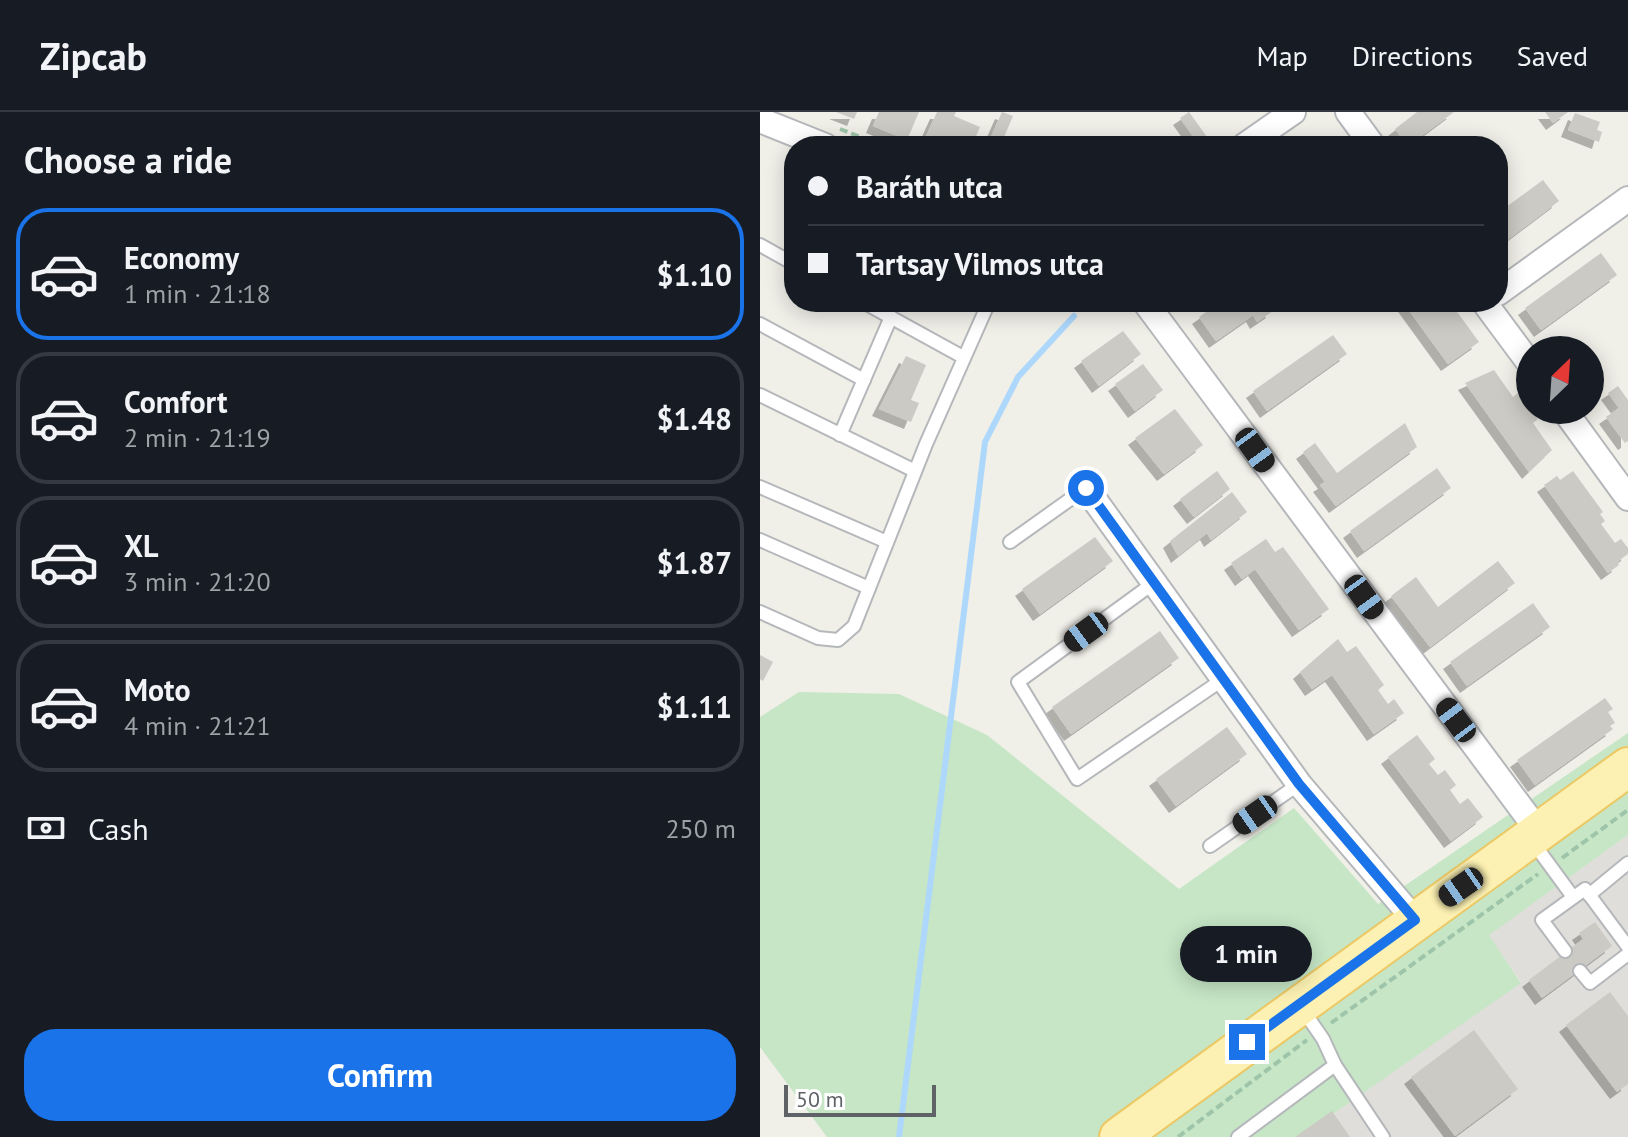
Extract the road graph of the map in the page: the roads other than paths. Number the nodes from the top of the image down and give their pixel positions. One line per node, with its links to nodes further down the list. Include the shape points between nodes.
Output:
1 (1293, 112): 5 (street)
2 (1359, 116): 6 (street)
3 (760, 120): 4 (street)
4 (800, 136)
5 (1258, 136)
6 (1368, 136)
7 (1628, 199): 10 (street)
8 (760, 245): 9 (lane)
9 (784, 258)
10 (1508, 286)
11 (882, 312): 15 (lane)
12 (984, 312): 18 (lane)
13 (1152, 312): 36 (street)
14 (1492, 312): 17 (street)
15 (891, 317): 18 (lane); 19 (lane)
16 (760, 324): 19 (lane)
17 (1516, 345)
18 (963, 357): 23 (lane)
19 (864, 380): 22 (lane)
20 (760, 395): 22 (lane)
21 (1575, 424): 26 (street)
22 (840, 435): 23 (lane)
23 (915, 471): 28 (lane)
24 (760, 487): 28 (lane)
25 (1086, 488): 29 (lane); 30 (street)
26 (1626, 490)
27 (760, 540): 31 (lane)
28 (887, 542): 31 (lane)
29 (1010, 542)
30 (1155, 582): 33 (street); 33 (lane, via 1018,682 1077,779)
31 (869, 588): 32 (lane, via 854,626 838,640 818,638)
32 (760, 612)
33 (1225, 678): 35 (street)
34 (1628, 767): 36 (main road)
35 (1299, 784): 37 (lane); 41 (street)
36 (1540, 845): 40 (lane); 41 (main road)
37 (1210, 846)
38 (1628, 863): 39 (lane)
39 (1589, 895): 40 (lane, via 1585,889); 42 (lane)
40 (1573, 897): 43 (lane, via 1542,920)
41 (1415, 920): 46 (main road)
42 (1628, 947)
43 (1565, 951)
44 (1628, 954): 45 (lane, via 1590,983)
45 (1580, 971)
46 (1309, 1018): 47 (lane); 48 (main road)
47 (1335, 1065): 49 (lane); 50 (lane)
48 (1119, 1137)
49 (1238, 1137)
50 (1383, 1137)

